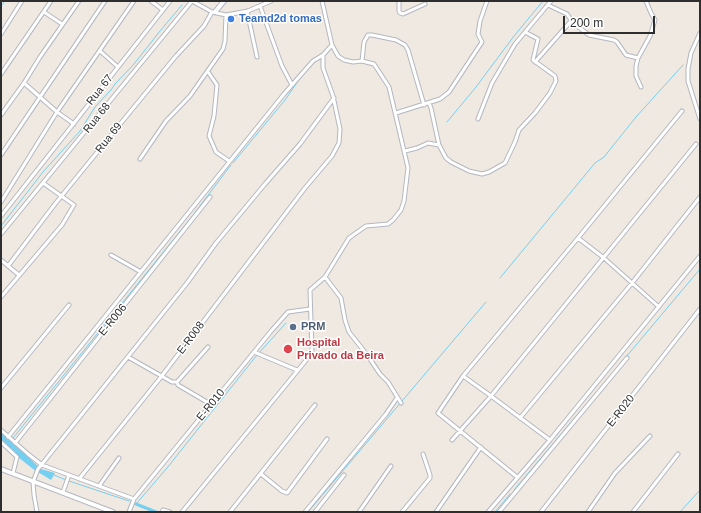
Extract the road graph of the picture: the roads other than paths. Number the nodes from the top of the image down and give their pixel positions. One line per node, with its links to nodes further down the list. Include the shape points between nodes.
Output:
1 (22, 1): 28 (street)
2 (51, 1): 21 (street)
3 (79, 1): 25 (street)
4 (105, 1): 42 (street)
5 (134, 1): 30 (street)
6 (151, 1): 19 (street)
7 (170, 1): 19 (street, Rua 67)
8 (192, 1): 22 (street); 61 (street, Rua 68)
9 (224, 1): 22 (street)
10 (271, 1): 18 (street)
11 (322, 1): 29 (street)
12 (399, 1): 16 (street, via 400,13 403,14)
13 (487, 1): 44 (street, via 478,34 482,42 449,92)
14 (551, 1): 17 (street)
15 (646, 1): 33 (street, via 655,24)
16 (425, 4)
17 (548, 5): 24 (street, via 567,14); 26 (street)
18 (260, 6): 20 (street); 40 (street, via 282,66)
19 (164, 10): 36 (street, Rua 67)
20 (247, 11): 23 (street); 32 (street)
21 (44, 12): 25 (street); 38 (street)
22 (213, 12): 23 (street); 62 (street, Rua 69)
23 (226, 15): 37 (street, via 225,46)
24 (571, 21): 33 (street, via 591,35 614,40 626,55); 35 (street)
25 (62, 24): 39 (street)
26 (525, 32): 35 (street, via 538,39 533,60); 52 (street, via 492,83)
27 (700, 33): 53 (street, via 691,53 688,81)
28 (1, 34)
29 (332, 45): 31 (street); 34 (street, via 338,56 344,60)
30 (100, 51): 36 (street); 49 (street)
31 (323, 55): 40 (street, via 312,61); 43 (street, E-R008, via 323,68)
32 (257, 56)
33 (638, 58): 41 (street, via 635,73)
34 (362, 61): 46 (street, via 364,42 368,35 402,43 408,50); 50 (street, via 374,64 379,70 389,87)
35 (535, 62): 56 (street, via 555,76 556,81 535,113 519,130 505,163 486,173 469,171 446,158)
36 (118, 67): 54 (street, Rua 67)
37 (208, 72): 59 (street, via 166,122); 60 (street, via 218,85 209,136 216,152)
38 (1, 74)
39 (24, 83): 42 (street); 51 (street)
40 (292, 85): 60 (street)
41 (640, 88)
42 (40, 97): 49 (street); 58 (street)
43 (334, 98): 85 (street, via 300,144 216,243); 88 (street, E-R008, via 340,129 339,143 328,162)
44 (433, 101): 45 (street); 47 (street)
45 (428, 103): 46 (street); 47 (street)
46 (424, 104): 50 (street)
47 (432, 108): 56 (street)
48 (682, 111): 68 (street)
49 (57, 112): 54 (street); 65 (street)
50 (396, 113): 57 (street)
51 (1, 115)
52 (478, 119)
53 (700, 119)
54 (74, 124): 66 (street, Rua 67)
55 (696, 144): 71 (street)
56 (440, 145): 57 (street, via 428,143)
57 (405, 151): 76 (street, via 409,172 401,210 388,224 366,226 349,238)
58 (1, 155)
59 (140, 159)
60 (229, 161): 74 (street)
61 (43, 183): 62 (street); 67 (street, Rua 68)
62 (62, 196): 73 (street, Rua 69); 75 (street, via 74,205 62,225)
63 (210, 197): 106 (street, E-R006)
64 (700, 197): 77 (street)
65 (1, 202)
66 (1, 216)
67 (1, 234)
68 (578, 238): 71 (street); 89 (street)
69 (111, 255): 74 (street)
70 (700, 256): 80 (street)
71 (604, 258): 77 (street); 92 (street)
72 (1, 260): 73 (street)
73 (8, 266): 75 (street)
74 (141, 272): 101 (street)
75 (18, 275): 78 (street)
76 (326, 277): 81 (street, via 310,290); 93 (street, via 341,298 349,332)
77 (632, 283): 80 (street); 97 (street)
78 (1, 297)
79 (69, 305): 91 (street)
80 (659, 307): 104 (street)
81 (310, 309): 84 (street, E-R010, via 288,312); 87 (street, via 312,353)
82 (700, 309): 140 (street, E-R020)
83 (208, 347): 90 (street)
84 (254, 352): 87 (street); 95 (street, E-R010)
85 (128, 357): 88 (street); 111 (street)
86 (627, 358): 124 (street)
87 (297, 370): 131 (street)
88 (162, 376): 90 (street); 119 (street, E-R008)
89 (463, 376): 92 (street); 99 (street, via 438,413)
90 (177, 382): 95 (street)
91 (1, 388)
92 (491, 396): 97 (street); 99 (street)
93 (398, 398): 94 (street); 133 (street)
94 (401, 403)
95 (212, 405): 125 (street, E-R010)
96 (315, 405): 115 (street)
97 (520, 418): 104 (street)
98 (1, 430): 101 (street)
99 (461, 431): 103 (street); 107 (street)
100 (650, 436): 141 (street, via 615,473)
101 (8, 437): 106 (street)
102 (327, 439): 115 (street, via 287,494)
103 (452, 440)
104 (550, 440): 117 (street)
105 (1, 442): 114 (street, via 17,457)
106 (15, 443): 111 (street)
107 (481, 447): 117 (street); 137 (street)
108 (423, 454): 136 (street, via 430,478)
109 (678, 454): 142 (street)
110 (119, 458): 121 (street)
111 (42, 465): 118 (street); 120 (street)
112 (391, 466): 135 (street)
113 (1, 469): 114 (street)
114 (12, 473): 120 (street)
115 (261, 474): 132 (street)
116 (344, 475): 134 (street)
117 (517, 477): 122 (street)
118 (67, 478): 119 (street); 123 (street)
119 (80, 479): 121 (street)
120 (34, 482): 123 (street); 126 (street)
121 (99, 486): 125 (street)
122 (508, 488): 124 (street); 138 (street)
123 (62, 492): 127 (street)
124 (514, 493): 139 (street)
125 (134, 499): 128 (street, E-R010)
126 (37, 512)
127 (113, 512)
128 (129, 512)
129 (162, 512): 130 (street)
130 (170, 512)
131 (182, 512)
132 (230, 512)
133 (305, 512)
134 (315, 512)
135 (359, 512)
136 (402, 512)
137 (436, 512)
138 (488, 512)
139 (498, 512)
140 (541, 512)
141 (588, 512)
142 (633, 512)

